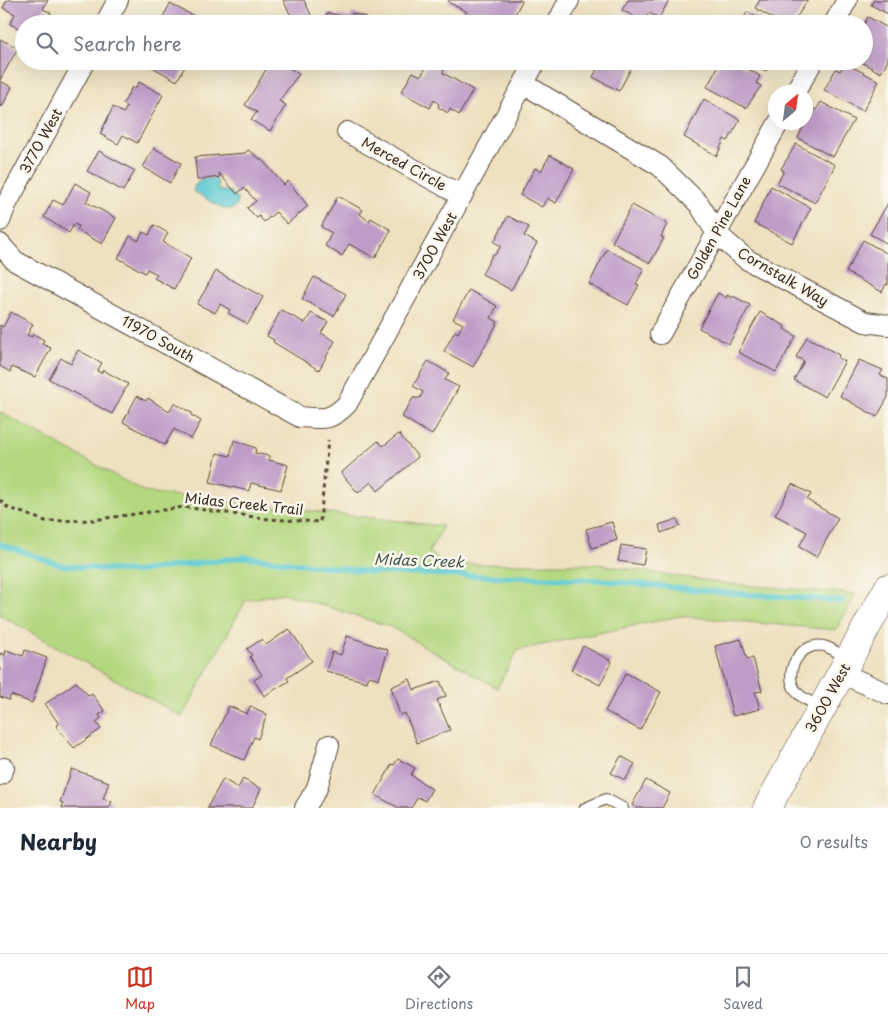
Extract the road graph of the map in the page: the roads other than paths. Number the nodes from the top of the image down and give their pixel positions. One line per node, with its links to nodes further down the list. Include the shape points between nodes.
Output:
1 (118, 0): 4 (street)
2 (569, 0): 5 (street)
3 (847, 0): 6 (street)
4 (110, 15)
5 (562, 15)
6 (839, 15)
7 (80, 70): 15 (street, 3770 West)
8 (531, 70): 10 (street, 3700 West)
9 (808, 70): 11 (street)
10 (524, 84): 14 (street, 3700 West); 16 (street, Cornstalk Way, via 660,166 699,204)
11 (799, 85)
12 (774, 130): 16 (street, Golden Pine Lane)
13 (347, 132): 14 (street, Merced Circle)
14 (462, 196): 20 (street, 3700 West, via 347,404 336,416)
15 (0, 221)
16 (717, 234): 18 (street, Cornstalk Way, via 746,258 817,298 865,322); 19 (street, Golden Pine Lane)
17 (0, 244): 20 (street, 11970 South, via 15,262 300,417)
18 (888, 325)
19 (660, 334)
20 (323, 419)
21 (888, 588): 22 (main road, 3600 West)
22 (845, 666): 23 (street); 24 (main road, 3600 West); 24 (lane, via 826,647 815,646 800,655 792,666 790,679 795,690)
23 (888, 694)
24 (822, 708): 29 (main road, 3600 West)
25 (329, 745): 26 (street, via 317,788)
26 (305, 808)
27 (585, 808): 28 (lane, via 606,799)
28 (623, 808)
29 (768, 808)

